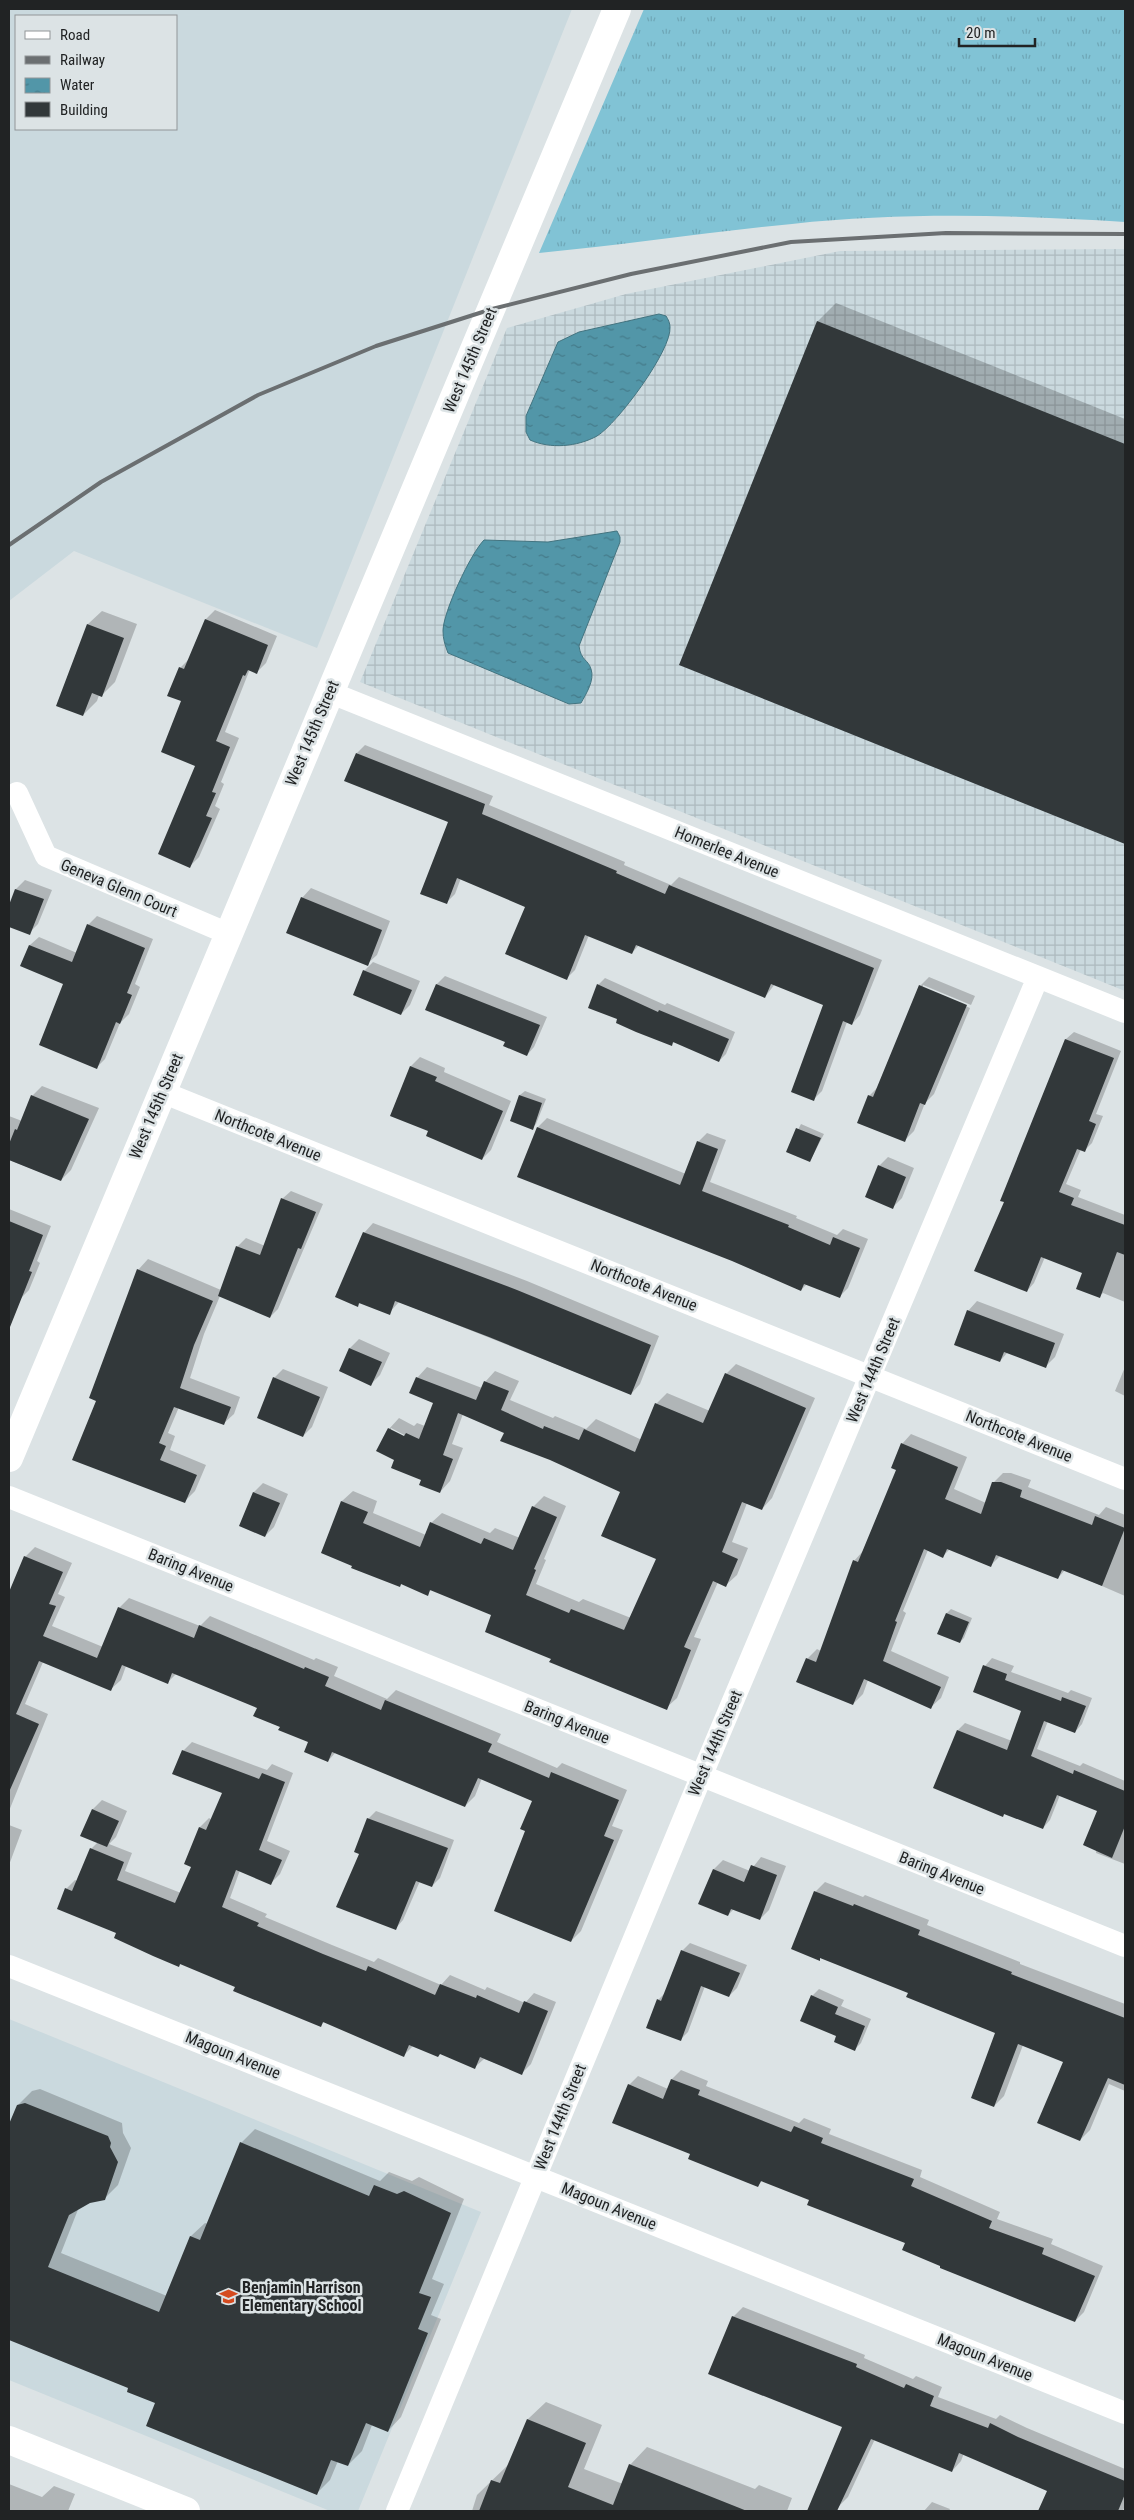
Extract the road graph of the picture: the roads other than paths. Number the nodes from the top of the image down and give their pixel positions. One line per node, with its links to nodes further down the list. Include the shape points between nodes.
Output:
1 (618, 9): 2 (street, West 145th Street)
2 (329, 692): 4 (street, West 145th Street); 5 (street, Homerlee Avenue)
3 (17, 793): 4 (street, Geneva Glenn Court, via 46,856)
4 (229, 934): 7 (street, West 145th Street)
5 (1038, 977): 6 (street, Homerlee Avenue); 8 (street, West 144th Street)
6 (1125, 1012)
7 (162, 1092): 8 (street, Northcote Avenue); 9 (street, West 145th Street)
8 (870, 1376): 10 (street, Northcote Avenue); 12 (street, West 144th Street)
9 (9, 1458)
10 (1125, 1479)
11 (9, 1496): 12 (street, Baring Avenue)
12 (701, 1777): 13 (street, Baring Avenue); 15 (street, West 144th Street)
13 (1125, 1946)
14 (9, 1966): 15 (street, Magoun Avenue)
15 (535, 2177): 16 (street, Magoun Avenue); 19 (street, West 144th Street)
16 (1125, 2413)
17 (9, 2440): 18 (street)
18 (186, 2511)
19 (397, 2511)

